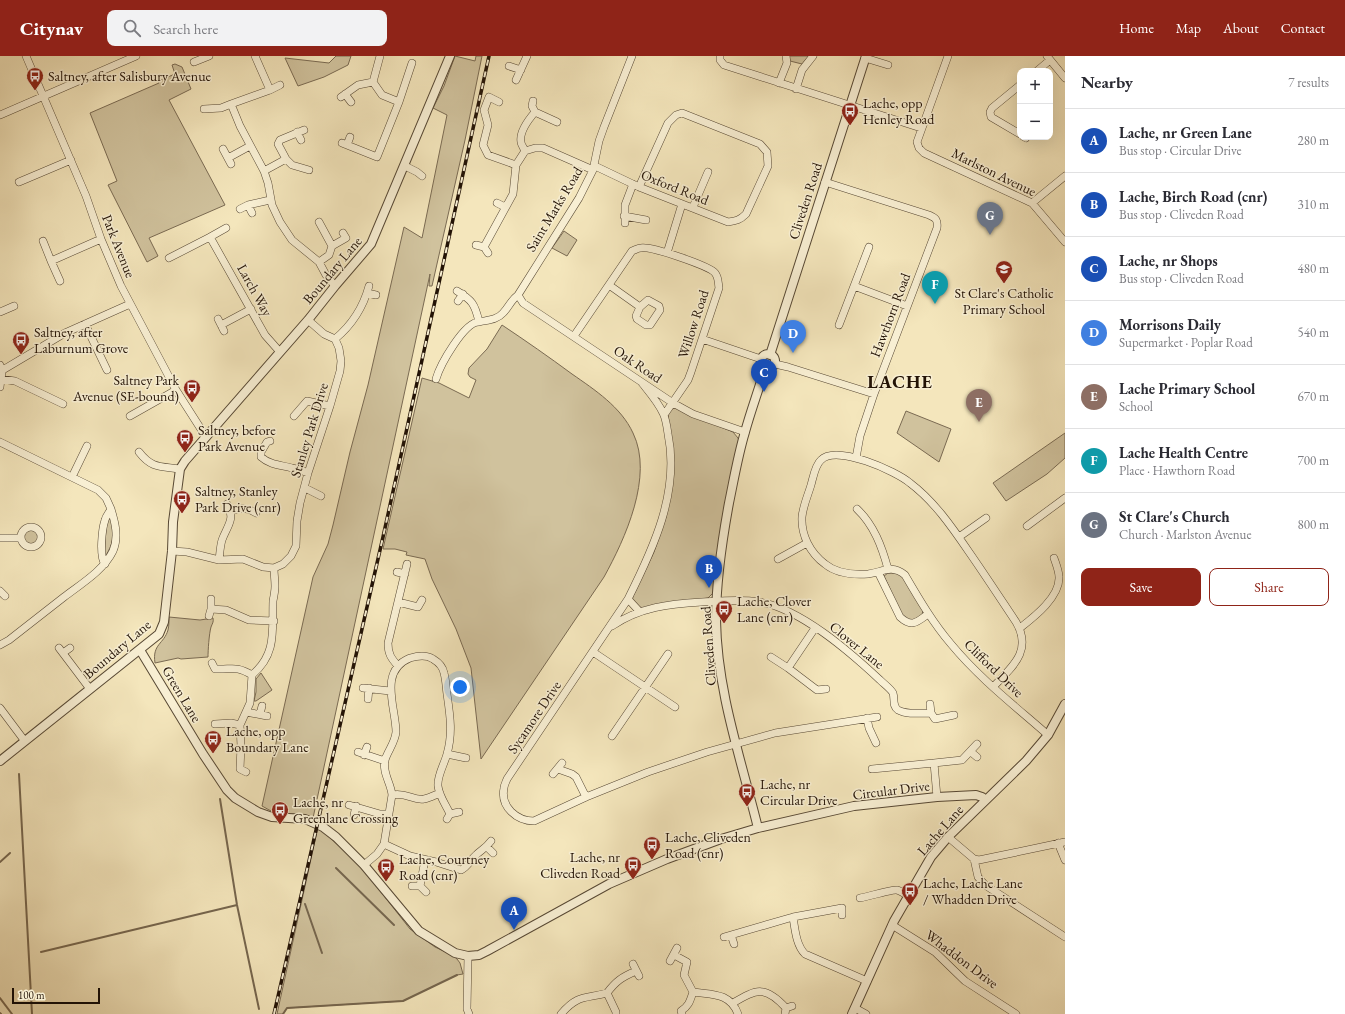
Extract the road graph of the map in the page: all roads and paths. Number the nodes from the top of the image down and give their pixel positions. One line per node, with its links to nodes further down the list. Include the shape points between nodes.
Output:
1 (26, 56): 29 (street, Park Avenue)
2 (136, 56): 29 (street)
3 (209, 56): 15 (street)
4 (255, 56): 28 (street)
5 (380, 56): 23 (street)
6 (450, 56): 50 (street, Boundary Lane)
7 (527, 56): 20 (street)
8 (632, 56): 52 (street, Saint Marks Road, via 604,127)
9 (720, 56): 24 (street, via 724,65)
10 (786, 56): 24 (street, via 787,63)
11 (813, 56): 27 (street, via 802,70)
12 (948, 56): 40 (street)
13 (866, 57): 17 (street); 35 (street, Cliveden Road)
14 (1048, 58): 19 (street); 21 (street)
15 (197, 60)
16 (412, 63): 32 (street)
17 (888, 65)
18 (508, 66): 20 (street)
19 (1040, 68)
20 (520, 70): 22 (street)
21 (1065, 78)
22 (516, 80)
23 (373, 82): 31 (street, via 358,85 343,95); 32 (street, via 382,95)
24 (779, 83): 27 (street)
25 (280, 85): 28 (street)
26 (1017, 87): 41 (street, via 990,112 991,117)
27 (796, 89): 35 (street)
28 (270, 90): 34 (street)
29 (43, 96): 38 (street); 48 (street, Park Avenue)
30 (533, 101): 37 (street)
31 (351, 102)
32 (399, 102): 42 (street, via 377,157 344,144)
33 (499, 102): 49 (street, via 489,97 484,110 488,125 483,145 488,155)
34 (231, 104): 36 (street, via 221,108); 44 (street)
35 (849, 106): 40 (street); 58 (street, Cliveden Road)
36 (204, 109)
37 (535, 112): 39 (street); 46 (street, via 527,121 522,135 521,141)
38 (0, 115)
39 (557, 122)
40 (921, 128): 62 (street, Marlston Avenue, via 918,145 924,152)
41 (1017, 133)
42 (350, 136)
43 (301, 140): 47 (street, via 300,131 280,140 278,144)
44 (250, 146): 45 (street, via 230,161); 54 (street)
45 (223, 149)
46 (525, 151): 49 (street); 52 (street, Oxford Road, via 543,148)
47 (286, 159): 53 (street, via 292,165); 54 (street)
48 (71, 160): 57 (street); 74 (street, Park Avenue)
49 (516, 165): 65 (street, via 513,194)
50 (405, 166): 51 (street, via 420,174); 86 (street, Boundary Lane, via 372,244)
51 (422, 166)
52 (594, 168): 59 (street, Oxford Road); 89 (street, Saint Marks Road, via 579,198)
53 (310, 170)
54 (264, 171): 60 (street)
55 (708, 172): 66 (street)
56 (1065, 176): 62 (street)
57 (19, 182)
58 (825, 182): 93 (street, Hawthorn Road, via 929,215 937,220 937,228); 108 (street, Cliveden Road)
59 (636, 185): 63 (street, Oxford Road); 66 (street, Oxford Road, via 668,123 682,113 760,144 768,152 768,166 746,214 740,220 728,222); 69 (street, via 625,205 624,219)
60 (270, 200): 64 (street); 83 (street, via 292,240)
61 (497, 203): 65 (street)
62 (1032, 203): 76 (street, Marlston Avenue)
63 (682, 204): 66 (street, Oxford Road); 80 (street)
64 (248, 205): 67 (street); 68 (street)
65 (505, 207): 78 (street, via 486,250)
66 (693, 207)
67 (240, 209)
68 (252, 213)
69 (646, 220)
70 (319, 227): 77 (street)
71 (226, 228): 73 (street)
72 (343, 233): 77 (street, via 346,238)
73 (210, 237): 81 (street); 95 (street, Larch Way)
74 (101, 239): 82 (street); 91 (street, Park Avenue)
75 (43, 241): 82 (street)
76 (1065, 242)
77 (332, 246): 83 (street, via 329,255)
78 (476, 246)
79 (868, 247): 87 (street)
80 (667, 253): 85 (street, Willow Road, via 641,248 632,251); 104 (street, Willow Road, via 708,267 715,272 718,279 718,288)
81 (169, 258)
82 (51, 261): 84 (street)
83 (319, 262): 86 (street)
84 (60, 281)
85 (609, 285): 94 (street); 102 (street, Willow Road)
86 (335, 286): 97 (street, Boundary Lane)
87 (854, 286): 93 (street); 101 (street)
88 (376, 295): 103 (street, via 368,290 359,313)
89 (518, 295): 98 (street, Saint Marks Road, via 503,314); 102 (street, Oak Road, via 523,303)
90 (458, 301): 98 (street, via 460,293 470,300 476,307)
91 (130, 304): 99 (street); 117 (street, Park Avenue)
92 (14, 306): 96 (street)
93 (907, 306): 118 (street, Hawthorn Road)
94 (640, 307)
95 (251, 309): 100 (street); 106 (street, Larch Way, via 264,335)
96 (0, 312)
97 (308, 320): 103 (street, via 324,334); 106 (street, Boundary Lane)
98 (479, 322): 107 (street, via 467,328)
99 (85, 324): 112 (street); 113 (street, via 65,333)
100 (221, 325)
101 (839, 325)
102 (574, 336): 115 (street, Oak Road)
103 (335, 339): 121 (street, Stanley Park Drive, via 341,361)
104 (702, 339): 109 (street); 119 (street, Willow Road, via 688,380)
105 (443, 348): 107 (street)
106 (280, 352): 126 (street, Boundary Lane)
107 (450, 352): 114 (street)
108 (770, 354): 109 (street); 110 (street)
109 (761, 359): 111 (street)
110 (775, 364): 111 (street, via 771,368); 118 (street)
111 (765, 368): 125 (street, Cliveden Road)
112 (107, 370)
113 (1, 372): 116 (street); 120 (street)
114 (436, 379)
115 (642, 383): 119 (street, Oak Road); 122 (street, Sycamore Drive)
116 (0, 387)
117 (176, 390): 123 (street); 126 (street, Park Avenue)
118 (874, 394): 131 (street, Hawthorn Road, via 860,436)
119 (673, 403): 122 (street); 125 (street, Oak Road, via 693,414)
120 (63, 404)
121 (330, 406): 124 (street, via 306,397); 133 (street, Stanley Park Drive)
122 (664, 414): 161 (street, Sycamore Drive, via 670,444 669,489 660,527)
123 (130, 416)
124 (294, 416)
125 (745, 432): 162 (street, Cliveden Road, via 723,536)
126 (206, 437): 132 (street, Boundary Lane)
127 (267, 440): 133 (street, via 258,458)
128 (0, 442): 134 (street)
129 (87, 446): 134 (street)
130 (139, 452): 132 (street, via 152,464)
131 (856, 458): 145 (street, via 900,475 932,503); 148 (street, via 829,455 821,459 802,517)
132 (180, 469): 149 (street, Boundary Lane)
133 (308, 473): 135 (street, Stanley Park Drive)
134 (72, 477): 139 (street, via 98,490 106,498)
135 (305, 488): 136 (street); 155 (street, Stanley Park Drive, via 297,521 296,546 283,564)
136 (321, 496)
137 (1065, 498): 144 (street)
138 (227, 504): 141 (street)
139 (111, 509): 153 (street, via 105,521 101,554); 153 (street, via 116,541)
140 (857, 509): 156 (street, via 877,537)
141 (231, 511): 142 (street, via 240,508); 152 (street)
142 (256, 513)
143 (986, 518): 145 (street)
144 (1027, 526)
145 (958, 537): 170 (street)
146 (0, 538): 147 (street)
147 (21, 538)
148 (807, 543): 150 (street); 158 (street, via 825,565 836,570 848,574)
149 (172, 551): 152 (street); 173 (street, Boundary Lane, via 163,628)
150 (778, 558)
151 (1054, 558): 170 (street, via 1059,577 1058,586 1040,612)
152 (219, 560): 155 (street, via 243,559 263,568)
153 (105, 564): 171 (street, via 15,636)
154 (407, 564): 159 (street)
155 (274, 568): 167 (street)
156 (888, 569): 158 (street); 166 (street, Clifford Drive, via 905,575)
157 (397, 572): 159 (street)
158 (878, 572): 166 (street, via 900,617 905,622 918,622)
159 (405, 574): 163 (street)
160 (211, 599): 167 (street, via 210,612 226,610 249,620)
161 (628, 599): 165 (street); 168 (street, Sycamore Drive)
162 (717, 601): 165 (street, Clover Lane, via 666,605); 169 (street, Clover Lane, via 743,600 769,604 790,612); 203 (street, Cliveden Road, via 716,621 722,678)
163 (398, 602): 164 (street); 177 (street, via 388,652)
164 (419, 607)
165 (639, 611): 168 (street, Clover Lane)
166 (928, 614): 182 (street, Clifford Drive, via 951,645)
167 (274, 621): 180 (street, via 270,650 260,668)
168 (609, 628): 174 (street, Sycamore Drive)
169 (815, 628): 179 (street); 193 (street, Clover Lane, via 852,654 889,688 898,710)
170 (1020, 628): 182 (street, via 1022,641 1016,663)
171 (0, 645)
172 (70, 648): 183 (street, via 61,651)
173 (140, 650): 183 (street, Boundary Lane); 232 (street, Green Lane, via 203,754 235,798 272,817 298,818 314,822 336,837)
174 (593, 652): 181 (street); 218 (street, Sycamore Drive, via 503,788 506,805 519,818 526,821 542,818)
175 (668, 654): 181 (street)
176 (772, 657): 179 (street)
177 (398, 666): 184 (street); 207 (street, via 406,659 424,656 440,664 444,672 451,719)
178 (212, 668): 180 (street, via 242,669)
179 (788, 668): 185 (street, via 817,690)
180 (252, 675): 192 (street, via 250,703)
181 (645, 687): 190 (street); 200 (street)
182 (993, 687): 199 (street, Clifford Drive)
183 (90, 689): 201 (street, Boundary Lane)
184 (390, 691): 186 (street, via 366,688); 211 (street, via 395,737)
185 (823, 691)
186 (368, 699)
187 (930, 704): 193 (street)
188 (1065, 704): 199 (street, Lache Lane)
189 (262, 706): 192 (street, via 264,715)
190 (675, 707)
191 (0, 708): 201 (street)
192 (246, 712): 198 (street)
193 (931, 713): 194 (street, via 935,719)
194 (954, 715)
195 (877, 716): 196 (street, Sycamore Drive)
196 (867, 718): 202 (street); 203 (street, Sycamore Drive, via 775,733)
197 (215, 724): 198 (street)
198 (240, 725): 215 (street)
199 (1048, 735): 220 (street, Lache Lane, via 1026,761)
200 (612, 736)
201 (24, 740): 209 (street, Boundary Lane)
202 (876, 743)
203 (736, 744): 218 (street, Sycamore Drive, via 673,764); 224 (street, Cliveden Road)
204 (977, 744): 206 (street)
205 (367, 746): 211 (street, via 361,754)
206 (971, 752): 208 (street); 212 (street, via 962,760)
207 (447, 754): 210 (street); 216 (street, via 438,780)
208 (977, 757)
209 (3, 758)
210 (466, 758)
211 (385, 761): 217 (street, via 384,771)
212 (934, 763): 214 (street); 219 (street)
213 (558, 769): 218 (street, via 576,777)
214 (872, 769)
215 (240, 771)
216 (440, 793): 217 (street, via 424,799); 221 (street, via 449,816)
217 (392, 795): 222 (street)
218 (586, 797)
219 (938, 797): 220 (street, Circular Drive, via 976,795); 224 (street, Circular Drive, via 854,806)
220 (986, 800): 225 (street, Lache Lane)
221 (459, 812)
222 (389, 814): 223 (street, via 352,806); 227 (street)
223 (354, 815)
224 (758, 828): 246 (street, Circular Drive, via 667,859 609,884 479,955)
225 (948, 837): 229 (street); 236 (street, Lache Lane, via 931,857)
226 (1061, 843): 229 (street, via 983,860); 231 (street)
227 (384, 844): 230 (street); 232 (street)
228 (493, 853): 230 (street, via 489,844 461,870)
229 (974, 859): 243 (street, via 978,877 984,885)
230 (425, 860): 234 (street)
231 (1065, 860)
232 (364, 865): 246 (street, Green Lane, via 419,931 455,953)
233 (412, 886): 234 (street)
234 (420, 886): 235 (street)
235 (426, 892)
236 (908, 896): 237 (street, via 897,890 890,890 862,898); 240 (street, Lache Lane)
237 (867, 906)
238 (842, 915): 239 (street, via 842,908)
239 (793, 917): 241 (street); 248 (street, via 798,942 805,954)
240 (892, 925): 248 (street, Lache Lane); 260 (street, Whaddon Drive, via 935,952 964,981)
241 (731, 934): 242 (street); 244 (street)
242 (724, 937)
243 (1065, 937)
244 (734, 944)
245 (673, 955): 249 (street, via 688,960 684,975)
246 (468, 956): 255 (street)
247 (636, 970): 250 (street, via 622,977)
248 (867, 981): 254 (street, Lache Lane)
249 (692, 992): 251 (street, via 720,996); 253 (street, via 687,1008)
250 (607, 993): 256 (street, via 576,1000); 257 (street)
251 (733, 1003): 252 (street, via 748,994 764,992); 258 (street)
252 (788, 1009)
253 (680, 1011)
254 (854, 1011): 259 (street)
255 (469, 1014)
256 (562, 1014)
257 (616, 1014)
258 (738, 1014)
259 (866, 1014)
260 (1016, 1014)

